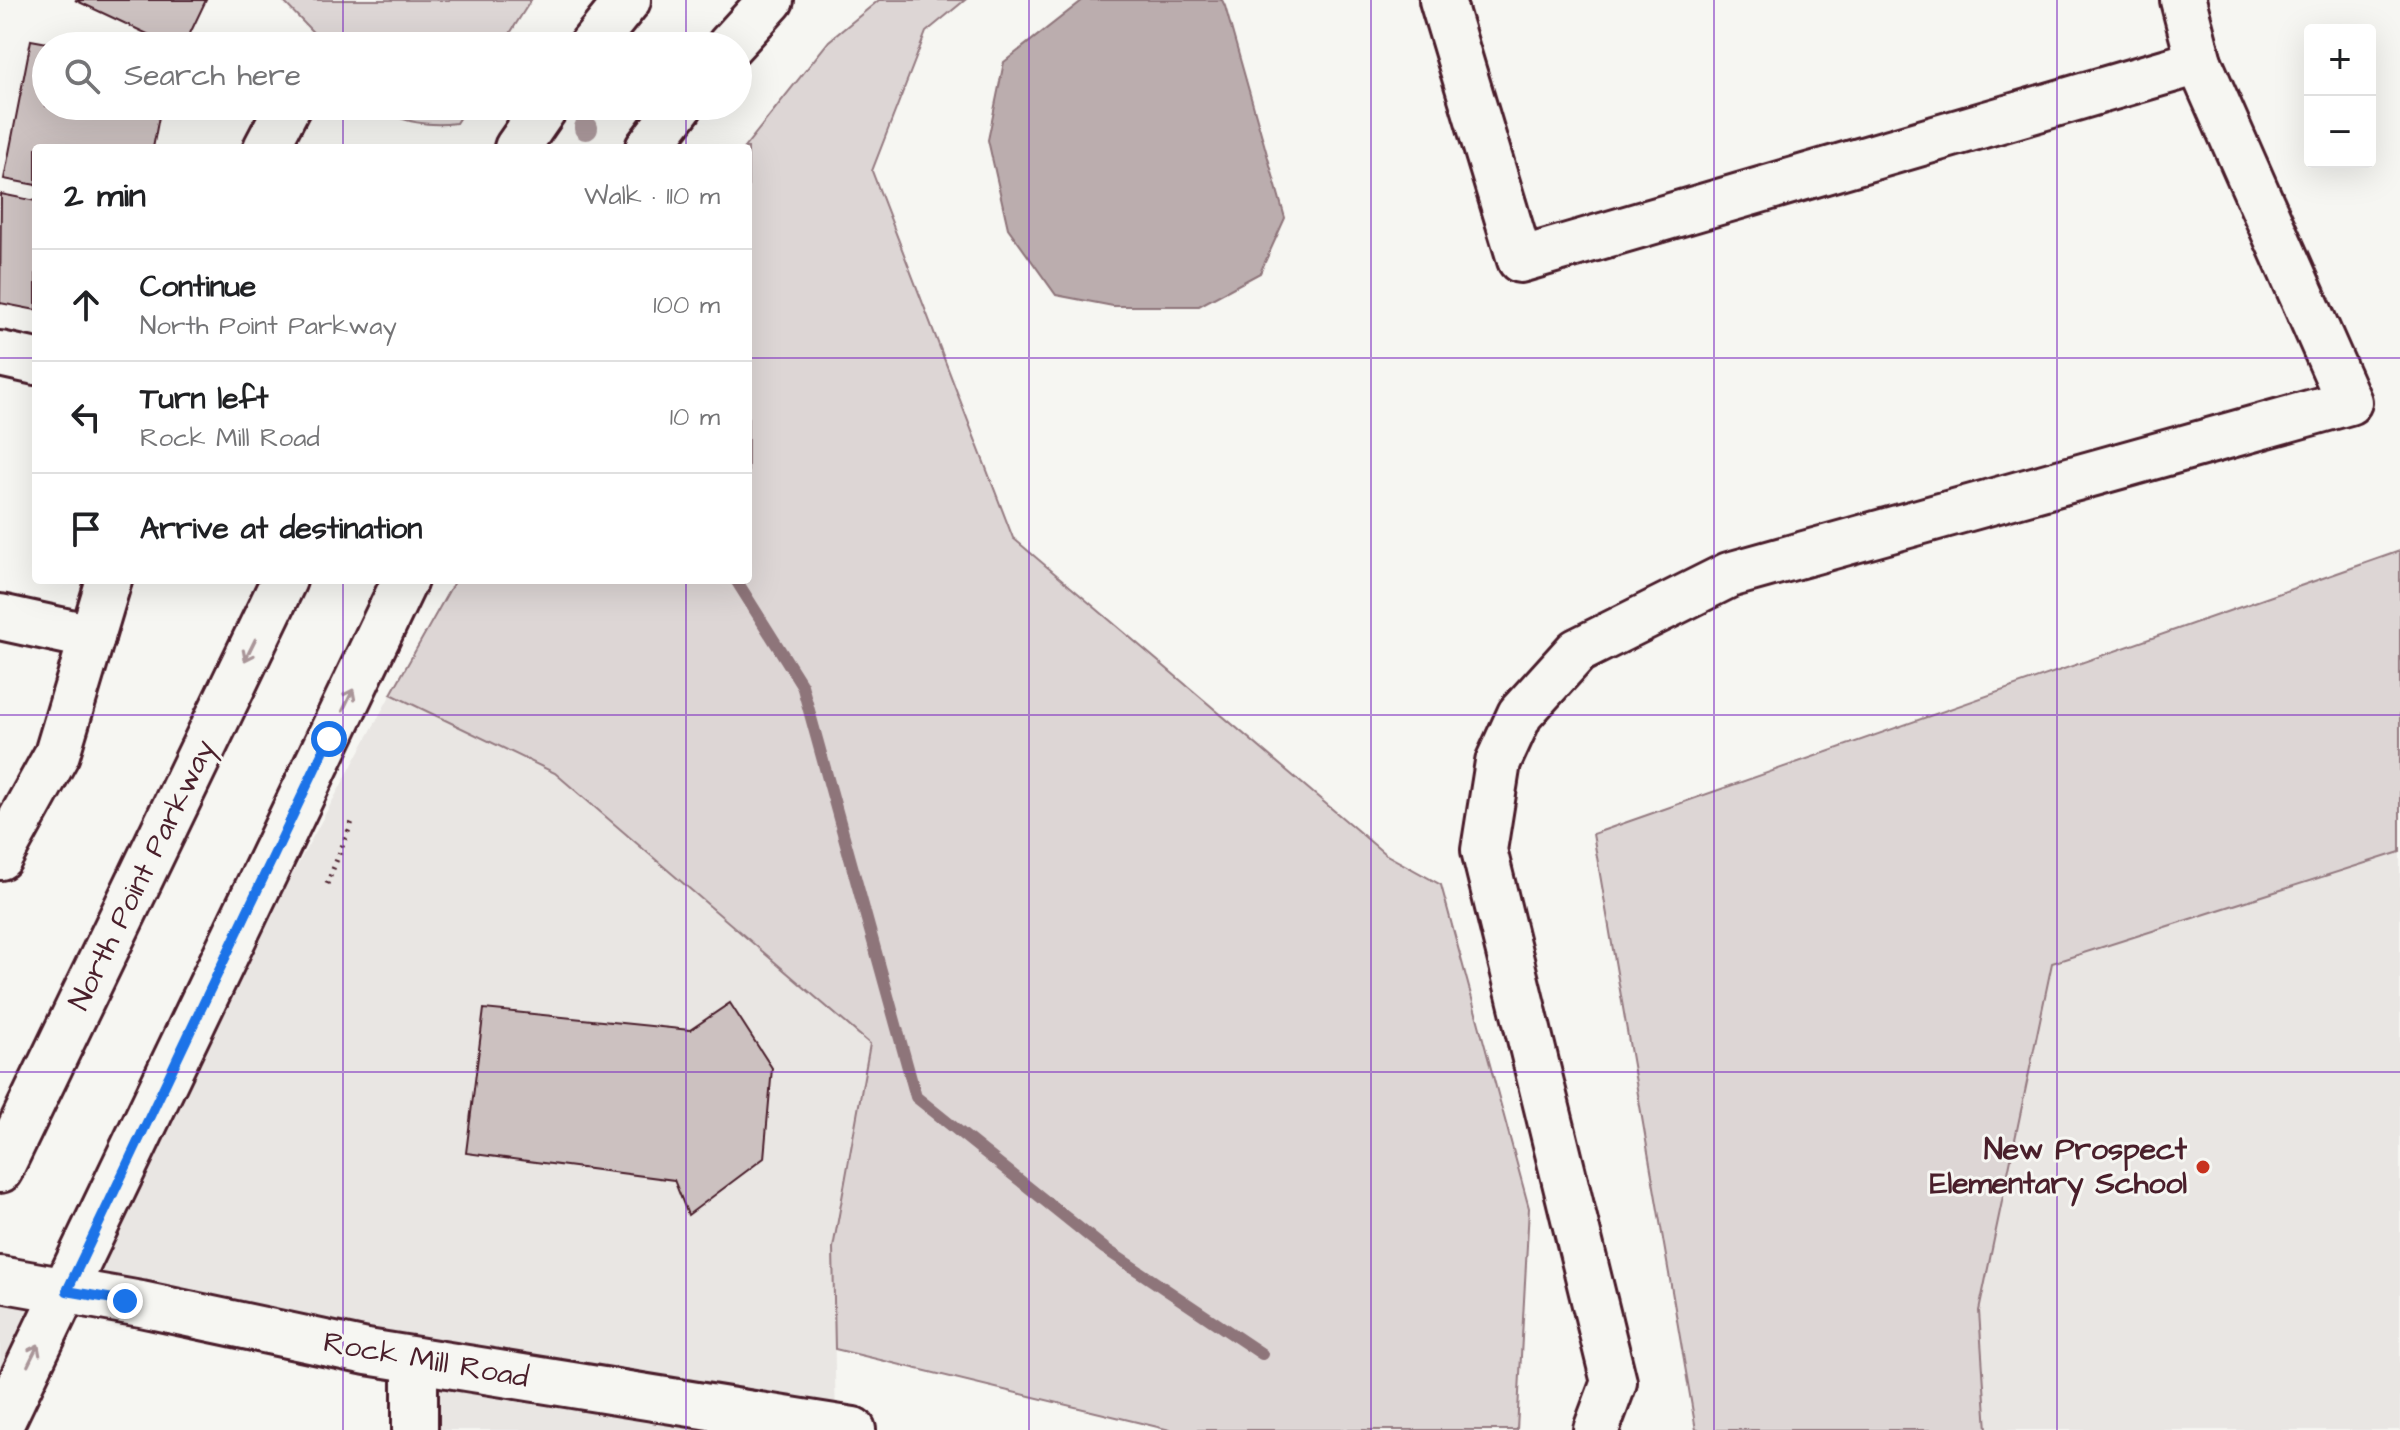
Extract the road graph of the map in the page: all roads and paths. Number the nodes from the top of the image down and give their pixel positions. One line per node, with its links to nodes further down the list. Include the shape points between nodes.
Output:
1 (628, 0): 5 (street)
2 (771, 0): 6 (street)
3 (1442, 0): 7 (street, via 1520,260)
4 (2183, 0): 7 (street)
5 (602, 32)
6 (742, 32)
7 (2199, 62): 33 (street, via 2349,402 1729,575 1577,651 1520,714 1498,762 1484,850 1614,1382)
8 (281, 120): 11 (street)
9 (536, 120): 12 (street)
10 (669, 120): 13 (street)
11 (268, 144)
12 (520, 144)
13 (651, 144)
14 (0, 354): 15 (street)
15 (32, 361)
16 (108, 584): 20 (street)
17 (282, 584): 24 (street, North Point Parkway, one-way to 24)
18 (403, 584): 28 (street, one-way to 18)
19 (0, 617): 20 (street)
20 (92, 637): 22 (street, via 57,754)
21 (352, 822): 23 (path)
22 (0, 857)
23 (327, 884)
24 (72, 1020): 25 (street); 26 (street, North Point Parkway)
25 (0, 1107)
26 (0, 1170)
27 (0, 1279): 28 (street, Rock Mill Road)
28 (67, 1291): 29 (street, Rock Mill Road); 30 (street, one-way to 28)
29 (415, 1360): 31 (street); 32 (street, Rock Mill Road)
30 (0, 1426)
31 (415, 1430)
32 (853, 1430)
33 (1596, 1430)

